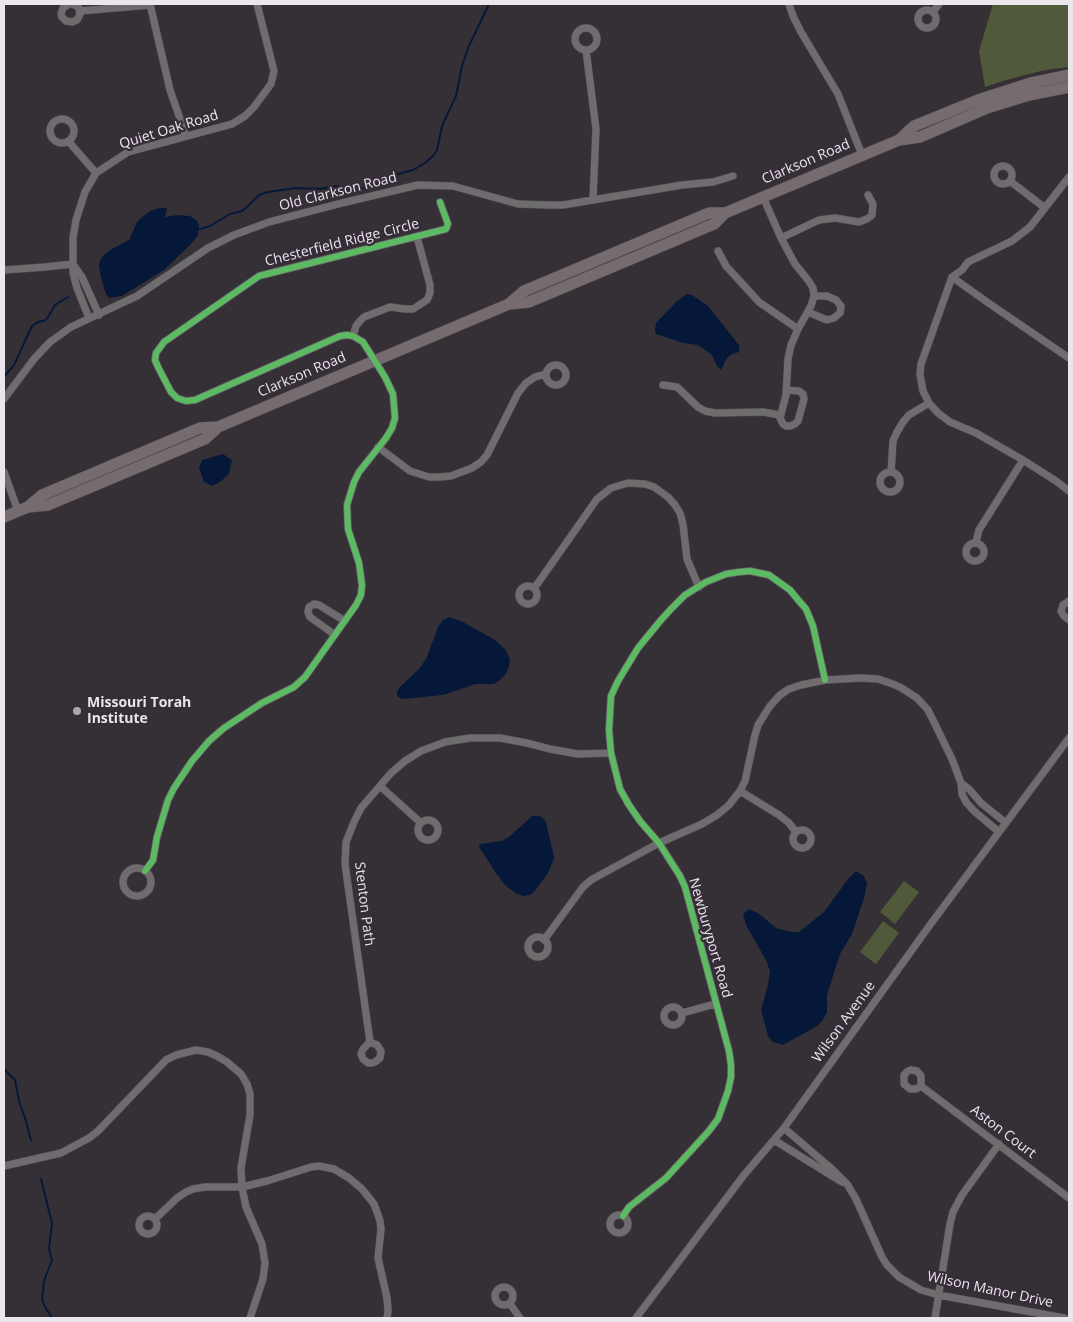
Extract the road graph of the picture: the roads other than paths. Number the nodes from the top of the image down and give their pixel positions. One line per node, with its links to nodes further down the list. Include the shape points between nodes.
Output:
1 (71, 4): 6 (street); 6 (street, via 61,10 66,21 77,20)
2 (150, 4): 6 (street); 11 (street, via 170,90)
3 (257, 4): 11 (street, Quiet Oak Road, via 274,71 271,84 254,107 232,124)
4 (788, 4): 14 (street, via 838,94)
5 (939, 4): 7 (street)
6 (80, 11)
7 (933, 12)
8 (586, 50): 21 (street, via 596,129)
9 (1069, 75): 12 (main road, Clarkson Road, via 978,100 914,126)
10 (1069, 87): 12 (main road, Clarkson Road, via 1007,102 920,137)
11 (186, 136): 15 (street, Quiet Oak Road, via 128,152)
12 (899, 140): 14 (main road, Clarkson Road)
13 (69, 142): 15 (street)
14 (862, 155): 20 (main road, Clarkson Road)
15 (96, 173): 27 (street, Quiet Oak Road, via 82,199 76,220)
16 (732, 176): 21 (street, Old Clarkson Road, via 713,182)
17 (1069, 177): 23 (street)
18 (1010, 181): 23 (street)
19 (868, 195): 25 (street, via 873,204 872,214 867,219 859,222 835,218 818,220)
20 (763, 197): 25 (street); 37 (main road, Clarkson Road, via 725,213 714,224 529,302 509,304)
21 (593, 199): 32 (street, Old Clarkson Road, via 563,205 526,204 452,186 418,185 293,215 234,235 208,248 137,296)
22 (440, 202): 24 (street, Chesterfield Ridge Circle, via 448,224 446,229)
23 (1045, 208): 29 (street, via 1030,227 1012,241 968,262)
24 (417, 237): 35 (street, via 430,285 427,300 413,309 390,307 364,317); 35 (street, Chesterfield Ridge Circle, via 259,276 164,342 155,360 170,392 186,401 195,400 340,336)
25 (781, 238): 30 (street, via 813,288)
26 (718, 251): 34 (street, via 726,266 759,302)
27 (73, 264): 28 (street); 32 (street); 33 (street, Quiet Oak Road, via 74,280)
28 (4, 270)
29 (952, 277): 36 (street); 42 (street, via 921,364 923,391)
30 (814, 296): 31 (street); 31 (street, via 828,296 836,300 841,306 840,313 827,320)
31 (808, 312): 34 (street)
32 (98, 315): 33 (street, Old Clarkson Road)
33 (90, 318): 41 (street, Old Clarkson Road, via 50,342)
34 (798, 329): 40 (street, via 788,359)
35 (352, 336): 37 (street, via 363,342)
36 (1069, 358)
37 (375, 361): 44 (main road, Clarkson Road); 45 (street, via 393,394 395,418)
38 (546, 374): 45 (street, via 526,383 518,393 487,455 472,468 451,476 430,477 410,471)
39 (663, 386): 43 (street, via 677,387 705,411)
40 (786, 390): 43 (street); 43 (street, via 803,394 803,405 795,424 786,426)
41 (4, 399)
42 (929, 403): 46 (street, via 950,422); 49 (street, via 909,415 897,432 893,441)
43 (780, 415)
44 (218, 427): 47 (main road, Clarkson Road, via 200,428); 50 (main road, Clarkson Road, via 205,439)
45 (378, 447): 59 (street, via 359,472 347,505 348,529 362,585 356,605)
46 (1023, 460): 51 (street); 54 (street, via 979,530)
47 (114, 465): 50 (main road); 52 (main road, Clarkson Road, via 42,495)
48 (4, 472): 52 (street)
49 (891, 472)
50 (101, 483): 52 (main road, Clarkson Road, via 48,505)
51 (1069, 492)
52 (23, 509): 53 (main road, Clarkson Road)
53 (4, 517)
54 (976, 542)
55 (699, 587): 56 (street, via 687,559 683,524 675,505 654,487 628,482 611,488 597,499); 61 (street, Newburyport Road, via 726,574 750,571 780,582 810,617); 63 (street, Newburyport Road, via 685,595 661,620 618,680 611,696)
56 (534, 588)
57 (1069, 601): 58 (street, via 1061,610)
58 (1069, 620)
59 (345, 621): 60 (street); 60 (street, via 319,605 309,608 310,617)
60 (335, 635): 72 (street, via 318,661 294,687 224,728 192,761 168,800 153,860)
61 (825, 680): 64 (street, via 878,679 917,698 928,710); 66 (street, via 789,689 770,706 758,725)
62 (1069, 738): 68 (street, Wilson Avenue)
63 (611, 753): 65 (street, Stenton Path, via 578,754 527,742 470,738 445,742 421,751 405,761); 71 (street, Newburyport Road, via 620,789 640,821)
64 (961, 783): 68 (street); 70 (street, via 966,802)
65 (380, 786): 67 (street); 76 (street, Stenton Path, via 361,808 354,822 346,842 345,864)
66 (740, 791): 69 (street, via 789,822); 71 (street, via 717,815)
67 (420, 823)
68 (1006, 823): 70 (street, Wilson Avenue)
69 (796, 832)
70 (999, 832): 78 (street, Wilson Avenue)
71 (659, 843): 73 (street, via 600,874 583,887); 74 (street, Newburyport Road, via 684,887)
72 (145, 871): 72 (street, via 133,868 126,873 123,885 131,895 140,896 147,891 151,883)
73 (544, 940)
74 (715, 1004): 75 (street); 85 (street, Newburyport Road, via 731,1065 728,1092 718,1119 666,1178 629,1207)
75 (682, 1013)
76 (370, 1042)
77 (921, 1086): 80 (street, Aston Court)
78 (784, 1128): 79 (street, Wilson Avenue); 82 (street, Wilson Manor Drive)
79 (774, 1140): 82 (street, Wilson Manor Drive); 92 (street, Wilson Avenue)
80 (999, 1144): 84 (street, Aston Court); 87 (street, via 962,1194 953,1212)
81 (4, 1166): 83 (street, via 55,1154 79,1144 98,1131 166,1060 196,1050 208,1052 226,1062 241,1074 247,1084 250,1115 241,1168)
82 (848, 1186): 87 (street, Wilson Manor Drive, via 888,1265 899,1277)
83 (242, 1187): 86 (street, via 193,1189 177,1198); 89 (street, via 246,1208 262,1244 265,1263); 90 (street, via 319,1166 342,1173 362,1189 374,1204 380,1221 378,1258 387,1298)
84 (1069, 1198)
85 (623, 1216)
86 (155, 1219)
87 (939, 1295): 93 (street); 94 (street, Wilson Manor Drive)
88 (510, 1304): 91 (street)
89 (250, 1318)
90 (387, 1318)
91 (520, 1318)
92 (636, 1318)
93 (935, 1318)
94 (1064, 1318)

